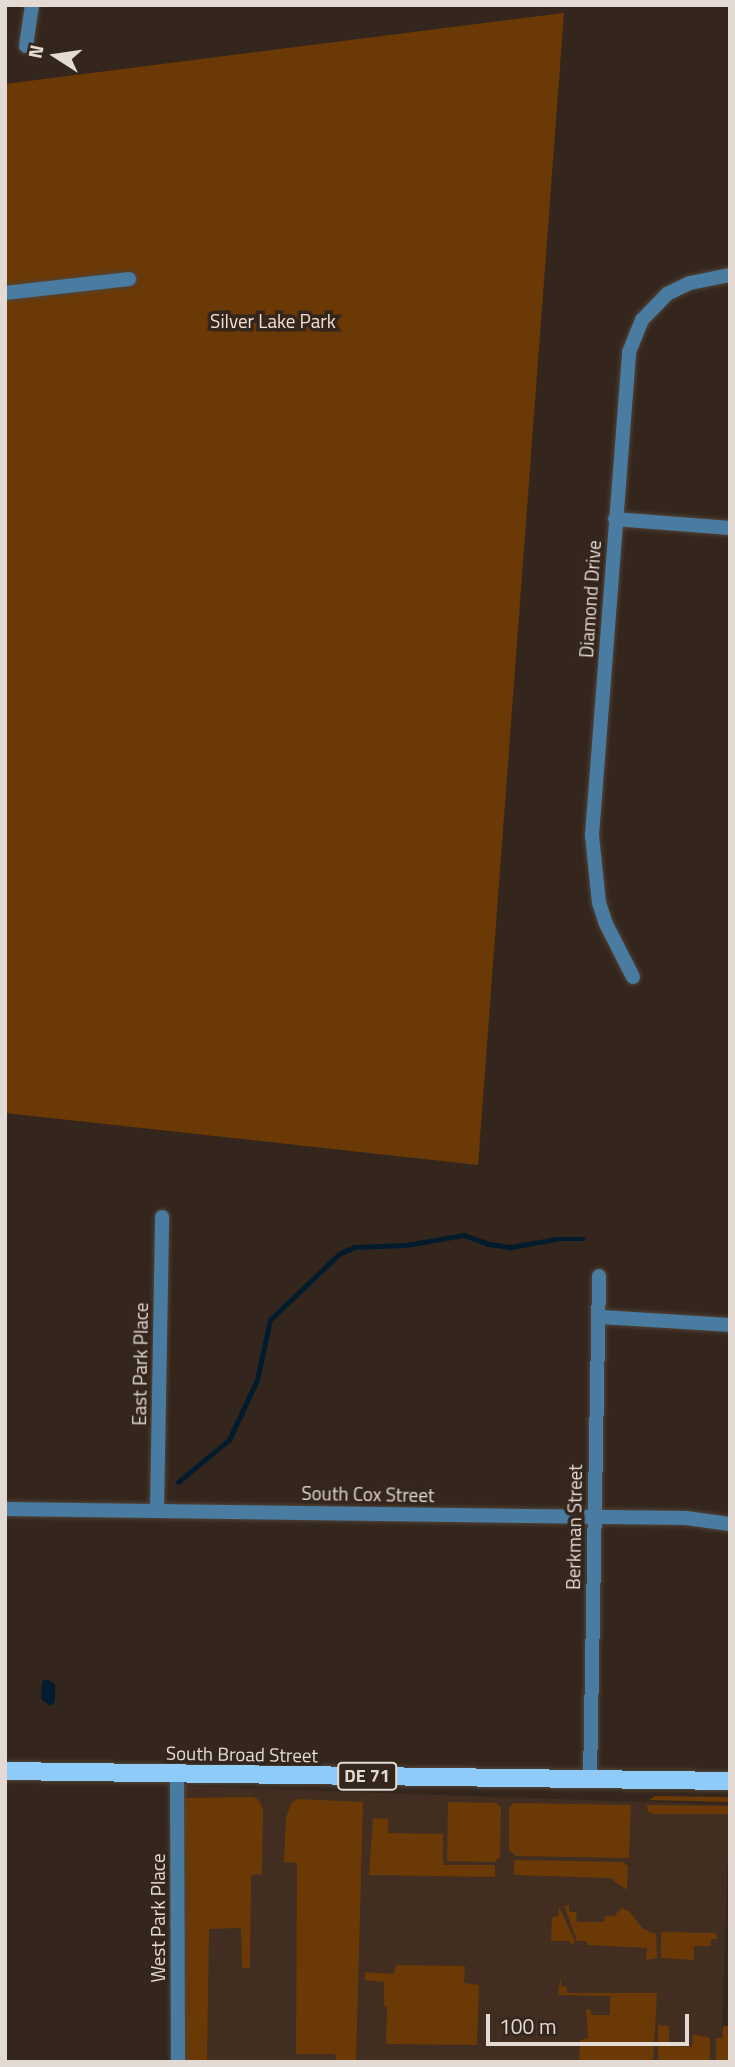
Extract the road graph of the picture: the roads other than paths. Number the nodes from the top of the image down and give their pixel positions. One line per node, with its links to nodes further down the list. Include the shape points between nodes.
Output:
1 (32, 5): 2 (street)
2 (26, 46)
3 (730, 275): 6 (street, Diamond Drive, via 667,294 634,335)
4 (129, 279): 5 (street)
5 (5, 293)
6 (615, 519): 7 (street); 8 (street, Diamond Drive, via 592,859 606,924)
7 (730, 528)
8 (633, 977)
9 (162, 1217): 14 (street, East Park Place)
10 (599, 1276): 11 (street, Berkman Street)
11 (600, 1317): 12 (street); 15 (street, Berkman Street)
12 (730, 1325)
13 (5, 1509): 14 (street, South Cox Street)
14 (157, 1511): 15 (street, South Cox Street)
15 (593, 1516): 16 (street, South Cox Street); 19 (street, Berkman Street)
16 (730, 1524)
17 (5, 1772): 18 (main road, South Broad Street / DE 71)
18 (177, 1775): 19 (main road, South Broad Street / DE 71); 21 (street, West Park Place)
19 (590, 1779): 20 (main road, South Broad Street / DE 71)
20 (730, 1781)
21 (178, 2062)

